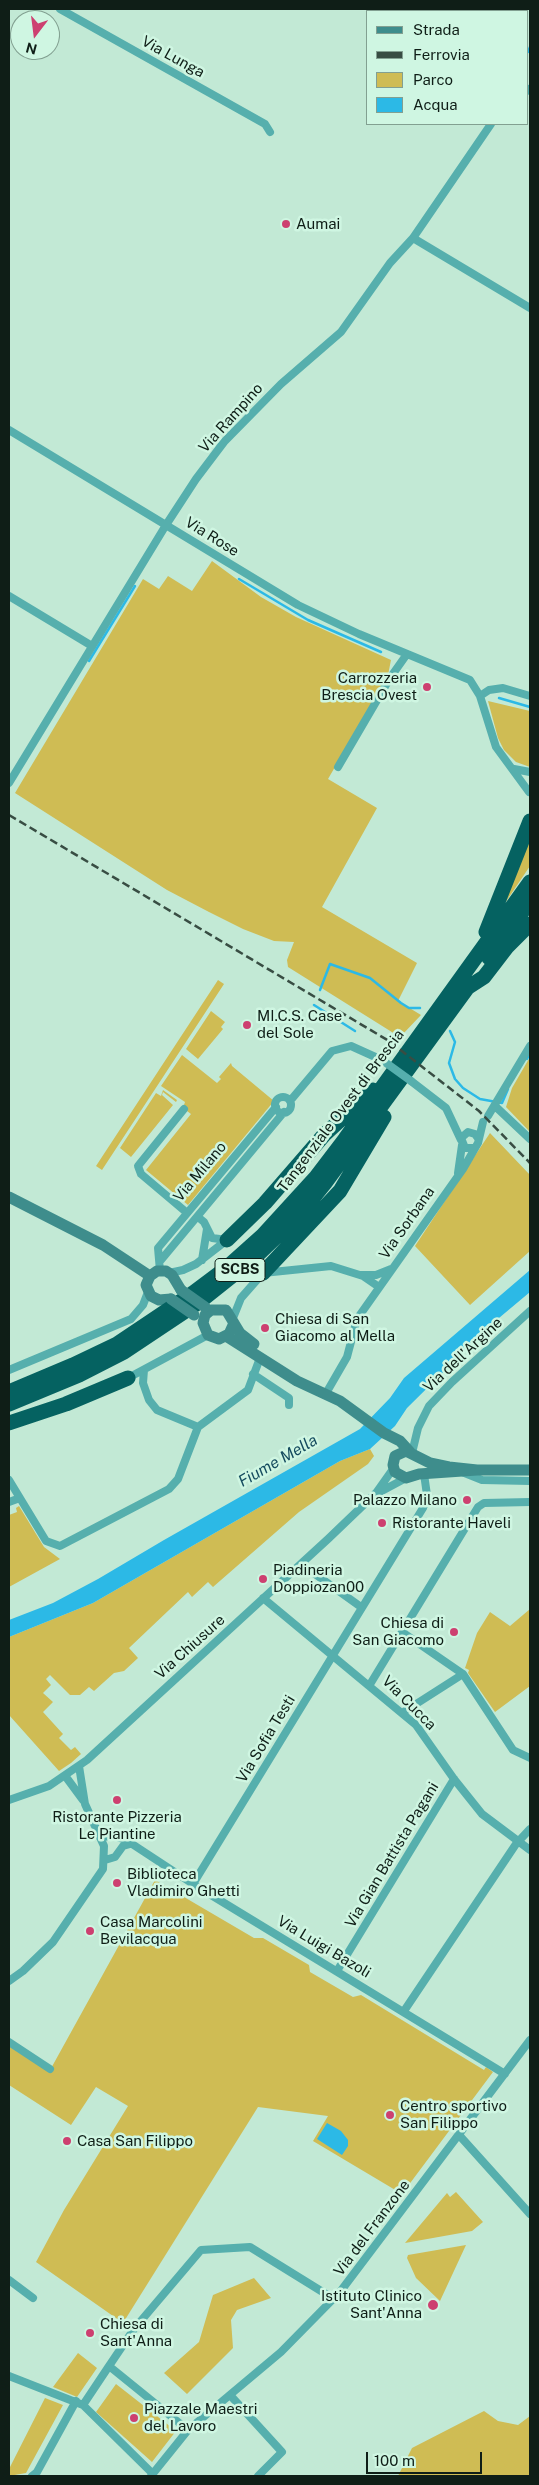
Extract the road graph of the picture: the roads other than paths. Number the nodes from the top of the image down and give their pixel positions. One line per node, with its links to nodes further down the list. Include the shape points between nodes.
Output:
1 (60, 9): 3 (street, Via Lunga, via 265,124)
2 (490, 125): 4 (street, Via Rampino)
3 (270, 132)
4 (413, 238): 5 (street); 7 (street, Via Rampino, via 390,263 341,332 281,384 224,442)
5 (530, 308)
6 (9, 430): 7 (street, Via Rose)
7 (166, 524): 9 (street, Via Rampino); 10 (street, Via Rose, via 298,605)
8 (9, 596): 9 (street)
9 (92, 646): 17 (street, Via Rampino)
10 (407, 654): 11 (street, Via Rose, via 464,676 475,685); 13 (street)
11 (480, 696): 12 (street, via 489,690 503,688); 14 (street, via 496,747)
12 (530, 696)
13 (338, 767)
14 (514, 769): 15 (street); 18 (street)
15 (530, 772)
16 (530, 782): 18 (street)
17 (9, 783)
18 (530, 794)
19 (530, 821): 23 (highway, via 494,916 463,966)
20 (530, 882): 23 (highway, Tangenziale Ovest di Brescia / SCBS)
21 (530, 900): 23 (highway, Tangenziale Ovest di Brescia / SCBS)
22 (530, 924): 23 (highway, via 484,977)
23 (461, 988): 25 (highway, Tangenziale Ovest di Brescia / SCBS); 26 (highway, Tangenziale Ovest di Brescia / SCBS)
24 (530, 1046): 29 (street)
25 (412, 1065): 48 (highway, via 340,1191); 69 (highway, Tangenziale Ovest di Brescia / SCBS, via 300,1214 251,1261 202,1300 124,1352)
26 (388, 1078): 44 (highway, via 330,1129 271,1197); 67 (highway, Tangenziale Ovest di Brescia / SCBS, via 316,1177 263,1235 224,1269 117,1344)
27 (290, 1101): 28 (street, via 281,1097); 31 (street, via 290,1108); 33 (street, Via Sorbana, bridge, via 332,1051 351,1046 382,1060 411,1081 446,1108)
28 (276, 1106): 31 (street); 40 (street, Via Milano)
29 (495, 1106): 32 (street); 35 (street)
30 (184, 1109): 41 (street, via 138,1166 141,1174)
31 (284, 1112): 42 (street, Via Milano)
32 (488, 1116)
33 (454, 1121): 34 (street, Via Sorbana); 36 (street, Via Sorbana)
34 (473, 1134): 36 (street, via 463,1135); 37 (street, Via Sorbana, via 478,1143)
35 (530, 1139)
36 (462, 1142): 37 (street, via 468,1149); 38 (street, Via Sorbana)
37 (474, 1148): 38 (street, Via Sorbana)
38 (457, 1175): 46 (street, Via Sorbana)
39 (9, 1197): 47 (main road)
40 (193, 1204): 41 (street, Via Milano); 42 (street)
41 (185, 1213): 42 (street); 47 (street, Via Milano, via 158,1248)
42 (198, 1217): 43 (street); 47 (street, Via Milano)
43 (207, 1229): 44 (street, via 212,1238); 45 (street)
44 (226, 1240): 45 (street)
45 (202, 1260): 47 (street, via 183,1270)
46 (392, 1268): 49 (street, via 376,1275); 51 (street, Via Sorbana)
47 (160, 1270): 50 (main road); 52 (main road, Via Milano, via 146,1285)
48 (263, 1273): 49 (street, via 331,1266); 57 (street, via 241,1298)
49 (359, 1275): 51 (street)
50 (178, 1287): 53 (main road); 54 (main road, bridge)
51 (379, 1287): 68 (street, Via Sorbana, via 357,1318 347,1357)
52 (148, 1292): 53 (main road, via 154,1298); 61 (street, via 143,1306 131,1319)
53 (170, 1299): 56 (main road, bridge)
54 (208, 1308): 56 (main road); 57 (main road, via 221,1308)
55 (530, 1311): 74 (street, Via dell'Argine, via 429,1406 418,1428)
56 (199, 1319): 58 (main road)
57 (233, 1321): 59 (main road, via 232,1331); 66 (main road, via 248,1340 307,1379)
58 (208, 1335): 59 (main road, via 219,1339); 62 (street)
59 (226, 1336): 60 (main road)
60 (260, 1358): 63 (street); 66 (main road, via 296,1381)
61 (9, 1370)
62 (144, 1370): 64 (street); 65 (street)
63 (253, 1374): 70 (street, via 289,1398); 72 (street, via 249,1387)
64 (128, 1378): 65 (street); 71 (highway, via 72,1402)
65 (143, 1382): 72 (street, via 149,1400 157,1410)
66 (313, 1387): 68 (main road)
67 (9, 1392)
68 (329, 1397): 73 (main road, via 351,1408 356,1415)
69 (9, 1404)
70 (288, 1405)
71 (9, 1423)
72 (198, 1428): 84 (street, via 178,1479 169,1489 60,1546 46,1541)
73 (384, 1433): 74 (main road, via 400,1441); 75 (main road)
74 (413, 1454): 75 (main road, via 402,1452); 77 (main road, via 434,1464); 80 (main road, via 419,1468)
75 (396, 1456): 76 (main road)
76 (393, 1469): 80 (main road, via 398,1475); 83 (street, Via Chiusure)
77 (477, 1470): 78 (main road); 79 (main road)
78 (530, 1470)
79 (462, 1472): 80 (main road); 82 (street, via 482,1480)
80 (415, 1475): 83 (street, Via Chiusure); 89 (street, Via Sofia Testi, via 427,1495 424,1505)
81 (9, 1480): 84 (street)
82 (530, 1480)
83 (376, 1493): 88 (street, Via Chiusure)
84 (20, 1498): 85 (street)
85 (9, 1502)
86 (530, 1502): 90 (street, Via Cucca, via 480,1505)
87 (316, 1574): 89 (street)
88 (263, 1598): 91 (street); 96 (street, Via Chiusure)
89 (361, 1607): 91 (street, Via Sofia Testi)
90 (402, 1632): 92 (street); 93 (street, Via Cucca)
91 (331, 1654): 93 (street); 107 (street, Via Sofia Testi)
92 (463, 1674): 94 (street); 95 (street, via 512,1749)
93 (369, 1686): 94 (street, Via Cucca)
94 (402, 1713): 98 (street, Via Cucca, via 420,1730)
95 (530, 1758)
96 (79, 1766): 97 (street, Via Chiusure); 100 (street)
97 (66, 1777): 99 (street, Via Chiusure, via 41,1790); 100 (street)
98 (454, 1779): 103 (street, Via Cucca, via 482,1814); 108 (street, Via Gian Battista Pagani)
99 (9, 1800)
100 (85, 1804): 102 (street)
101 (530, 1829): 103 (street)
102 (101, 1837): 104 (street, Via Luigi Bazoli, via 118,1837); 106 (street)
103 (519, 1842): 105 (street, Via Cucca); 110 (street)
104 (130, 1844): 106 (street); 107 (street, Via Luigi Bazoli)
105 (530, 1850)
106 (105, 1860): 109 (street, via 99,1878 53,1942)
107 (193, 1884): 108 (street, Via Luigi Bazoli)
108 (337, 1971): 110 (street, Via Luigi Bazoli)
109 (9, 1981)
110 (404, 2011): 114 (street, Via Luigi Bazoli)
111 (530, 2040): 114 (street, Via del Franzone)
112 (9, 2042): 113 (street)
113 (50, 2069)
114 (504, 2074): 115 (street, Via del Franzone)
115 (459, 2135): 116 (street); 119 (street, Via del Franzone)
116 (530, 2214)
117 (9, 2280): 118 (street)
118 (33, 2298)
119 (334, 2299): 120 (street, via 250,2247 200,2250 134,2330); 122 (street, Via del Franzone, via 281,2352)
120 (109, 2366): 123 (street); 124 (street)
121 (9, 2376): 123 (street)
122 (230, 2395): 124 (street, Via del Franzone); 127 (street, via 282,2452)
123 (80, 2403): 125 (street); 126 (street)
124 (188, 2430): 125 (street)
125 (152, 2475)
126 (32, 2476)
127 (258, 2476)

